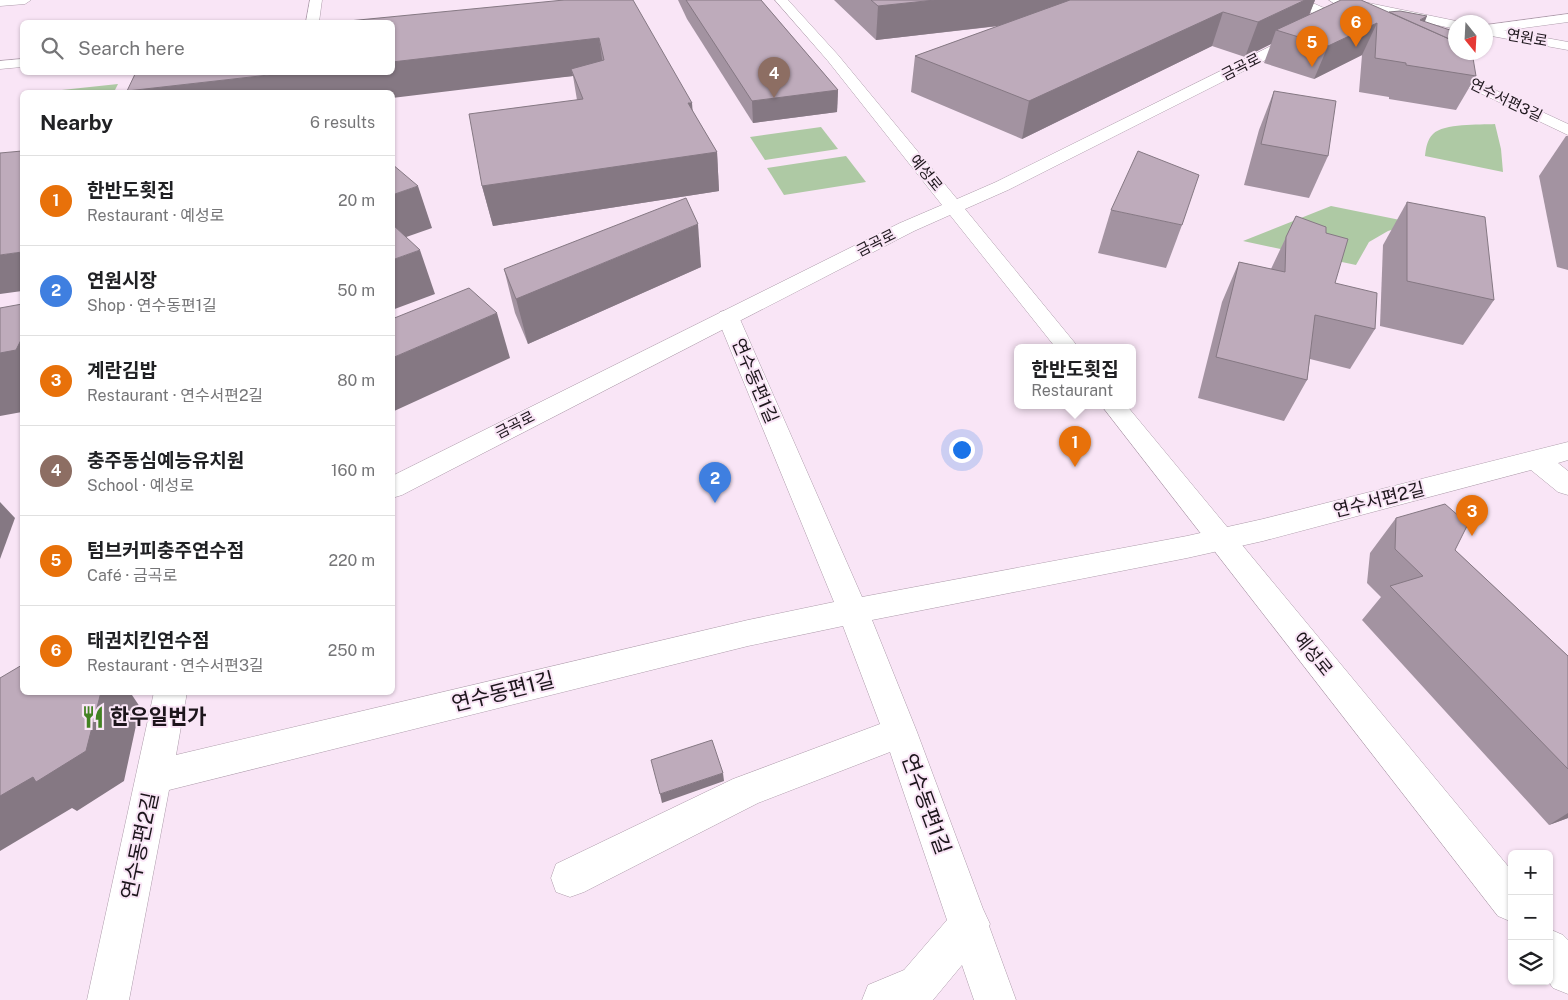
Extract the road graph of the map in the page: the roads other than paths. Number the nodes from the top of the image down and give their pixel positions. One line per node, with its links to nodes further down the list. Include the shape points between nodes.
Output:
1 (316, 0): 8 (street)
2 (780, 0): 17 (street, 예성로, via 833,58)
3 (1295, 0): 6 (street)
4 (13, 1): 5 (street)
5 (0, 13)
6 (1342, 15): 9 (street, 금곡로, via 1364,5); 17 (street, 금곡로, via 1002,186)
7 (1568, 18): 10 (street)
8 (313, 20)
9 (1448, 23)
10 (1493, 29)
11 (1493, 31): 12 (street, 연원로)
12 (1568, 46)
13 (1426, 62): 16 (street, 연수서편3길)
14 (20, 63): 15 (street)
15 (0, 65)
16 (1568, 130)
17 (953, 206): 18 (street, 금곡로); 19 (street, 예성로)
18 (728, 317): 24 (street, 금곡로); 26 (street, 연수동편1길)
19 (1065, 344)
20 (1116, 409): 25 (street, 예성로)
21 (1568, 451): 22 (street, 연수서편2길)
22 (1536, 460): 23 (street); 25 (street, 연수서편2길)
23 (1568, 485)
24 (395, 486)
25 (1222, 539): 26 (street, 연수동편1길); 31 (street, 예성로)
26 (852, 611): 28 (street, 연수동편1길); 29 (street, 연수동편1길, via 748,633)
27 (171, 695): 29 (street, 연수동편2길)
28 (900, 732): 30 (street, via 746,791); 32 (street, 연수동편1길)
29 (154, 777): 35 (street, 연수동편2길)
30 (570, 878)
31 (1508, 897)
32 (970, 924): 36 (street, via 919,985); 37 (street, 연수동편1길)
33 (1553, 954): 34 (street)
34 (1568, 973)
35 (108, 1000)
36 (883, 1000)
37 (995, 1000)

